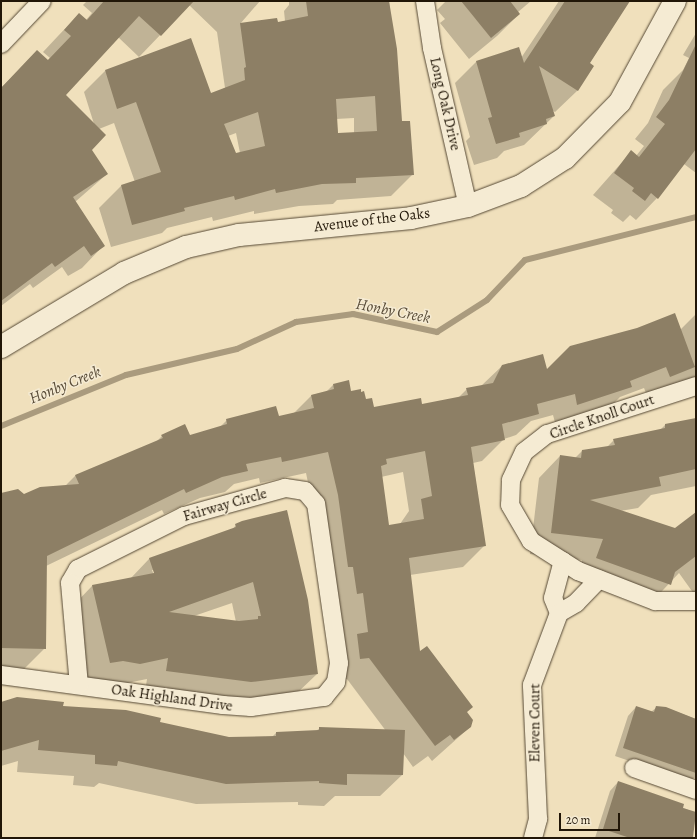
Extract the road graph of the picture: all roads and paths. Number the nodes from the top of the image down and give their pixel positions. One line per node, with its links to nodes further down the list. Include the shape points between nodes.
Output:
1 (42, 1): 4 (street)
2 (425, 1): 5 (street, Long Oak Drive, via 432,48)
3 (675, 1): 5 (street, Avenue of the Oaks, via 620,102 594,130 565,158 521,186)
4 (1, 44)
5 (468, 206): 6 (street, Avenue of the Oaks, via 411,218 239,235 186,247 124,273)
6 (1, 347)
7 (696, 386): 8 (street, Circle Knoll Court, via 547,434 524,452 511,480 510,505 531,541)
8 (563, 561): 9 (street, Circle Knoll Court); 11 (street, via 553,598)
9 (599, 579): 10 (street, Circle Knoll Court, via 655,600); 11 (street, via 576,604)
10 (696, 601)
11 (559, 613): 17 (street, Eleven Court, via 532,685 538,820)
12 (1, 675): 14 (street, Oak Highland Drive)
13 (336, 682): 14 (street, Oak Highland Drive, via 324,697 252,707); 14 (street, Fairway Circle, via 339,663 316,504 305,490 285,488 184,516 78,569 70,583)
14 (80, 685)
15 (634, 768): 16 (street)
16 (696, 790)
17 (533, 838)

